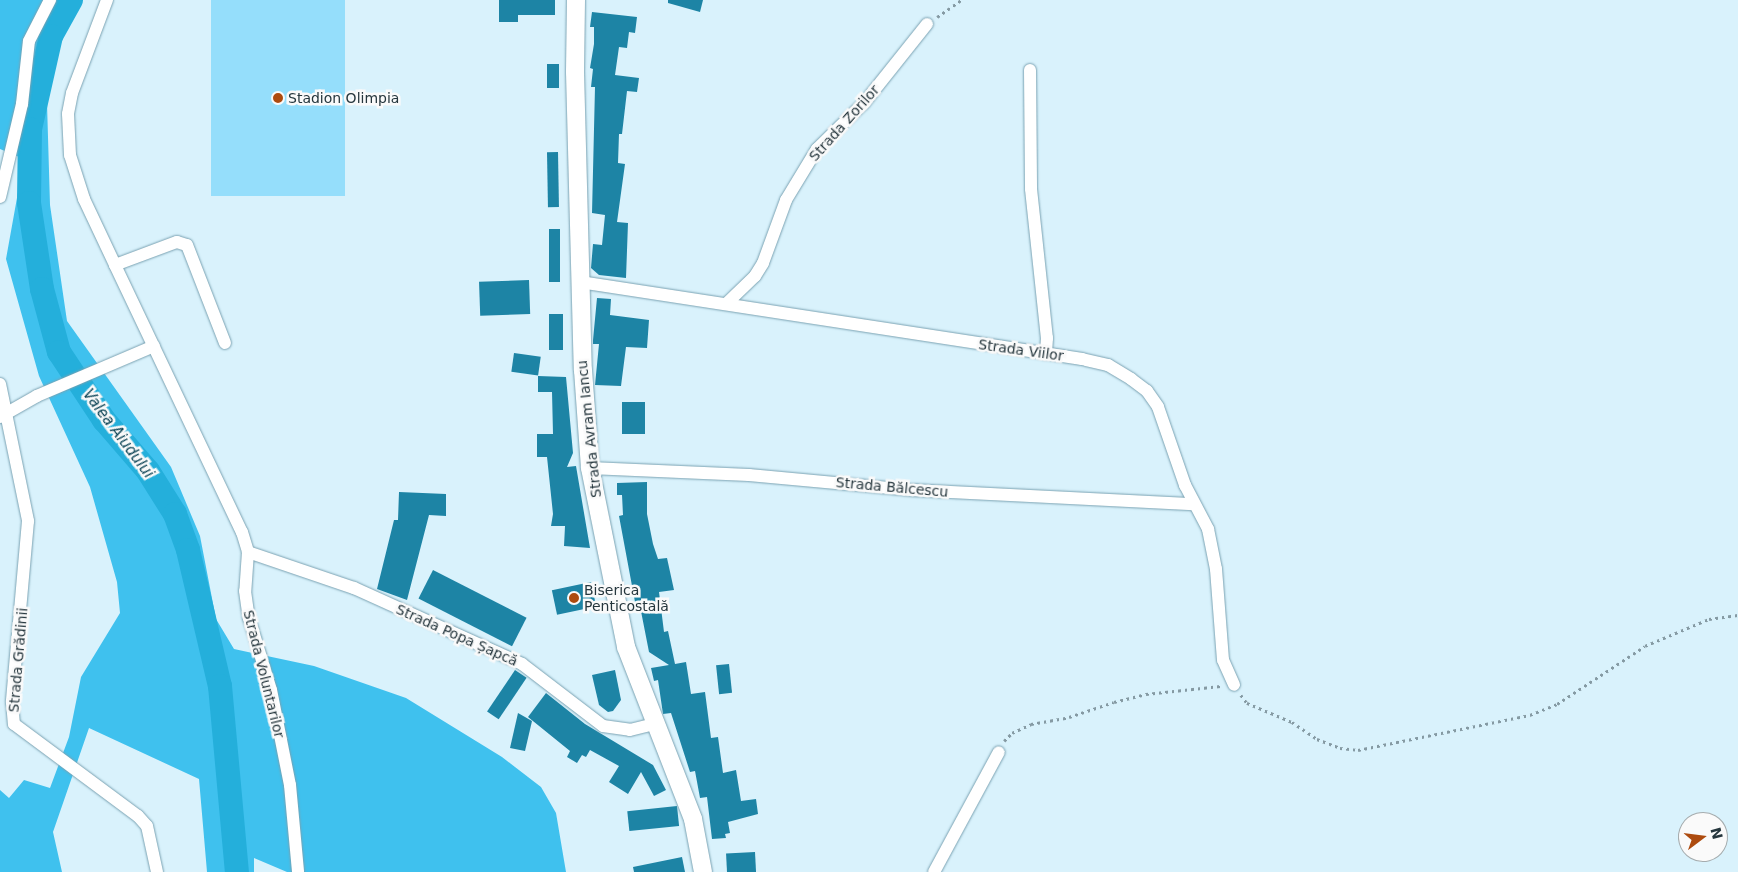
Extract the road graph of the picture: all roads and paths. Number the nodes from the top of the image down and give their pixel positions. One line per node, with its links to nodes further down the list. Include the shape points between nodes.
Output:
1 (50, 0): 7 (street, via 29,41 22,104)
2 (107, 0): 8 (street, Strada Voluntarilor, via 72,93 68,136 76,177)
3 (576, 0): 9 (main road, Strada Avram Iancu)
4 (961, 0): 5 (path)
5 (927, 24): 10 (street, Strada Zorilor, via 864,103 817,149 786,200 763,263)
6 (1030, 70): 13 (street, via 1031,189)
7 (0, 197)
8 (115, 266): 11 (street, via 177,242 187,245); 12 (street, Strada Voluntarilor)
9 (580, 282): 10 (street, Strada Viilor); 16 (main road, Strada Avram Iancu)
10 (726, 304): 13 (street, Strada Viilor)
11 (224, 343)
12 (154, 346): 15 (street, via 58,387); 18 (street, Strada Voluntarilor, via 242,532)
13 (1046, 354): 17 (street, Strada Viilor, via 1108,365 1147,391 1158,407)
14 (0, 384): 15 (street, Strada Grădinii)
15 (3, 415): 23 (street, Strada Grădinii, via 25,494 28,521 12,702 14,724 148,826)
16 (590, 468): 17 (street, Strada Bălcescu, via 749,475 912,490); 21 (main road, Strada Avram Iancu, via 626,647)
17 (1193, 504): 20 (street, Strada Viilor, via 1208,529 1216,569 1223,660)
18 (248, 552): 21 (street, Strada Popa Șapcă, via 354,588 522,664 603,726 630,730); 24 (street, Strada Voluntarilor, via 245,591 249,618 271,690 290,785)
19 (1738, 615): 20 (path, via 1709,619 1652,642 1557,704 1530,715 1358,750 1340,748 1317,739 1292,722 1247,703)
20 (1234, 685): 22 (path, via 1146,694 1069,717 1031,724 1012,733)
21 (654, 724): 25 (main road, Strada Avram Iancu, via 693,819)
22 (1000, 752): 26 (street)
23 (157, 872)
24 (298, 872)
25 (703, 872)
26 (934, 872)

